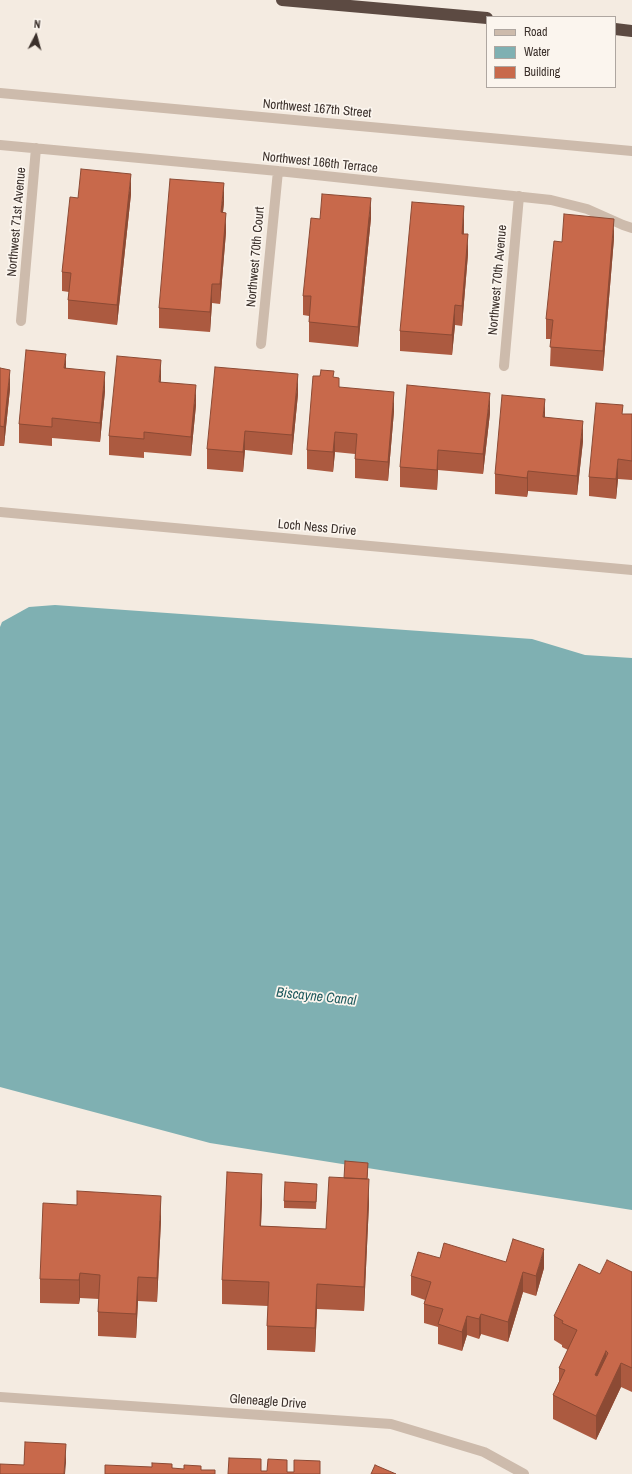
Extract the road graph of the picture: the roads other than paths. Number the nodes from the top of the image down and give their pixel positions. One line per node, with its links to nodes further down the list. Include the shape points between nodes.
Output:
1 (282, 0): 2 (highway)
2 (486, 18)
3 (616, 29): 4 (highway)
4 (632, 31)
5 (0, 92): 8 (street, Northwest 167th Street)
6 (0, 145): 7 (street, Northwest 166th Terrace)
7 (36, 148): 9 (street, Northwest 166th Terrace); 12 (street, Northwest 71st Avenue)
8 (632, 151)
9 (278, 172): 10 (street, Northwest 166th Terrace); 13 (street, Northwest 70th Court)
10 (519, 196): 11 (street, Northwest 166th Terrace, via 588,209); 14 (street, Northwest 70th Avenue)
11 (632, 228)
12 (21, 321)
13 (261, 344)
14 (504, 366)
15 (0, 512): 16 (street, Loch Ness Drive)
16 (632, 570)
17 (0, 1397): 18 (street, Gleneagle Drive, via 391,1424 484,1452)
18 (524, 1474)

